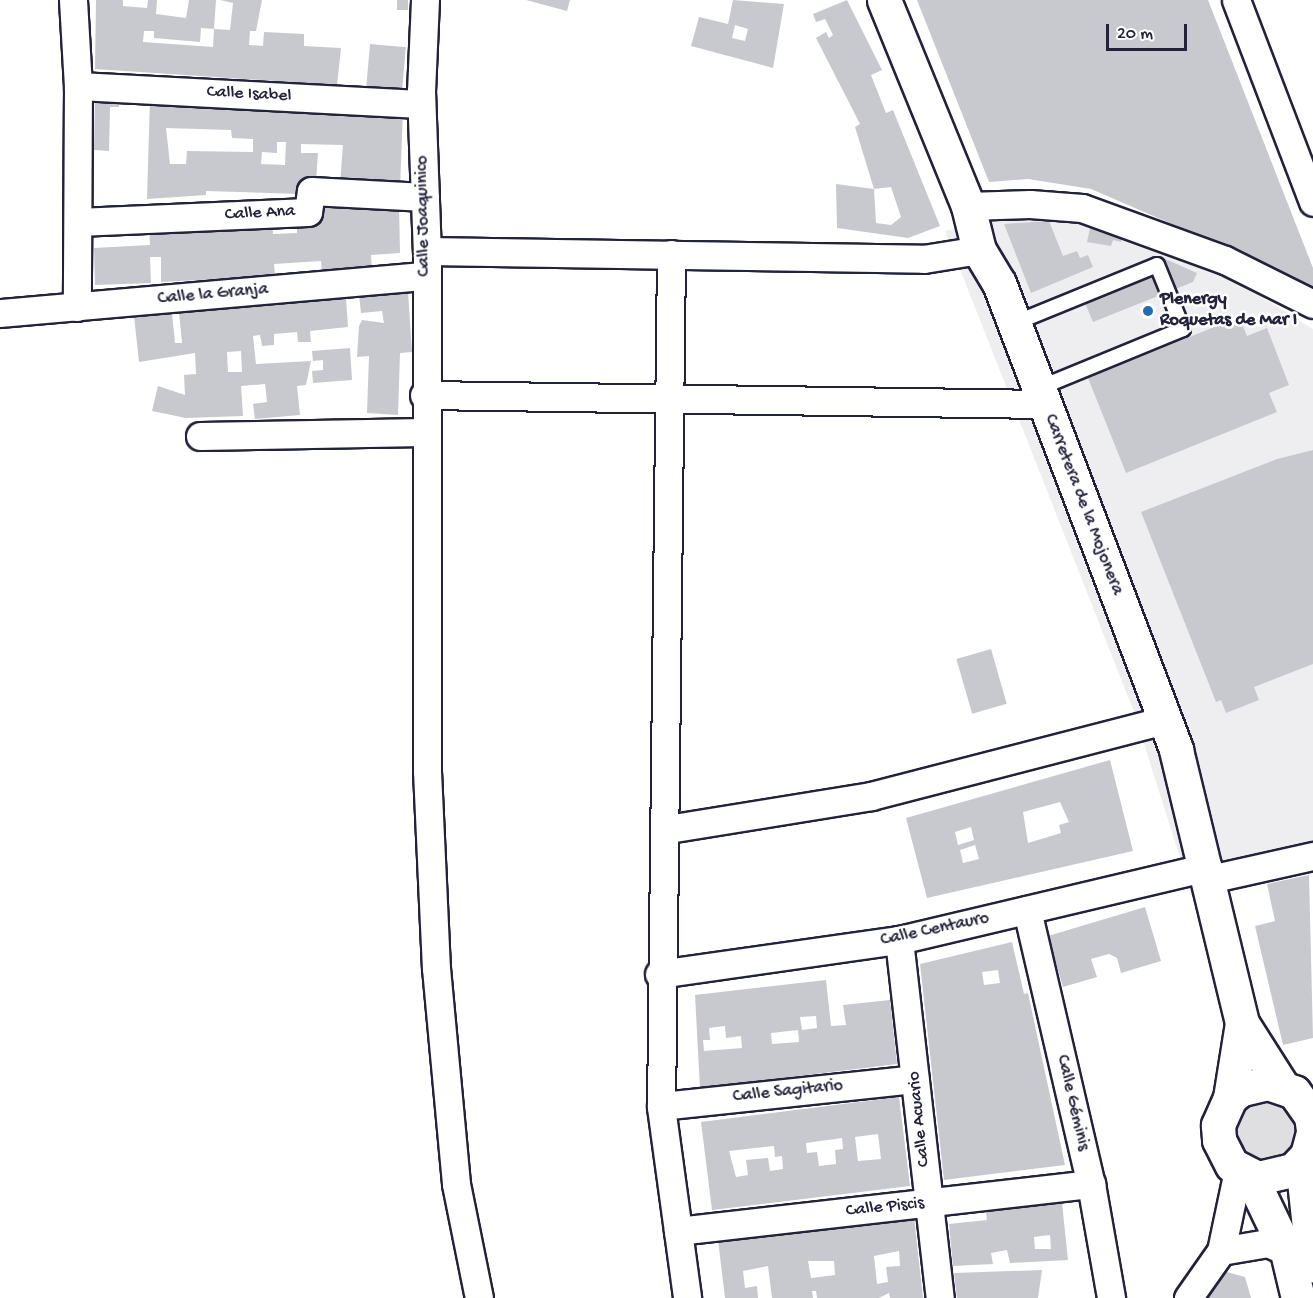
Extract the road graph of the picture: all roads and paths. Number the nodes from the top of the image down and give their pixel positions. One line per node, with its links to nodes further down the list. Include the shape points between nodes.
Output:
1 (73, 0): 5 (street)
2 (425, 0): 6 (street, Calle Joaquinico)
3 (885, 0): 9 (street, Carretera de la Mojonera)
4 (1236, 0): 8 (street)
5 (78, 86): 6 (street, Calle Isabel); 10 (street)
6 (421, 104): 7 (street, Calle Joaquinico)
7 (424, 197): 10 (street, Calle Ana, via 311,191 308,212); 13 (street, Calle Joaquinico)
8 (1313, 202)
9 (968, 206): 11 (street, Carretera de la Mojonera); 14 (street, via 1030,204 1082,208 1226,260)
10 (78, 222): 15 (street)
11 (979, 250): 12 (street, Calle la Granja, via 924,259); 17 (street, Carretera de la Mojonera, via 999,283)
12 (671, 254): 13 (street, Calle la Granja); 20 (street)
13 (426, 264): 15 (street, Calle la Granja); 18 (street, Calle Joaquinico)
14 (1313, 304)
15 (77, 307): 16 (street, Calle la Granja)
16 (0, 313)
17 (1015, 323): 19 (street, Carretera de la Mojonera); 19 (lane, via 1157,265 1183,329)
18 (424, 395): 20 (street); 21 (street, Calle Joaquinico)
19 (1042, 396): 20 (street); 23 (street, Carretera de la Mojonera)
20 (670, 398): 24 (street)
21 (424, 432): 22 (street); 42 (street, Calle Joaquinico, via 427,771 436,968 456,1184)
22 (200, 436)
23 (1165, 720): 24 (street, via 871,796); 26 (street, Carretera de la Mojonera)
24 (668, 829): 29 (street)
25 (1313, 856): 26 (street, Calle Centauro)
26 (1208, 873): 27 (street, Calle Centauro); 30 (street, Carretera de la Mojonera)
27 (1027, 910): 28 (street, Calle Centauro); 37 (street, Calle Géminis)
28 (899, 940): 29 (street, Calle Centauro); 31 (street, Calle Acuario)
29 (659, 974): 34 (street)
30 (1242, 1023): 32 (street, Carretera de la Mojonera); 33 (street, Carretera de la Mojonera)
31 (915, 1079): 34 (street, Calle Sagitario); 38 (street, Calle Acuario)
32 (1296, 1091): 33 (street, via 1254,1084); 35 (street, via 1311,1116)
33 (1230, 1098): 36 (street, via 1218,1125 1219,1140)
34 (662, 1106): 39 (street)
35 (1310, 1143): 36 (street, via 1282,1176); 41 (street)
36 (1244, 1173): 40 (street); 41 (street)
37 (1091, 1184): 38 (street, Calle Piscis); 45 (street, Calle Géminis)
38 (929, 1203): 39 (street, Calle Piscis); 44 (street, Calle Acuario)
39 (678, 1231): 43 (street)
40 (1221, 1251): 41 (street, via 1268,1243); 46 (street)
41 (1300, 1259): 47 (street)
42 (479, 1298)
43 (687, 1298)
44 (940, 1298)
45 (1111, 1298)
46 (1188, 1298)
47 (1298, 1298)

